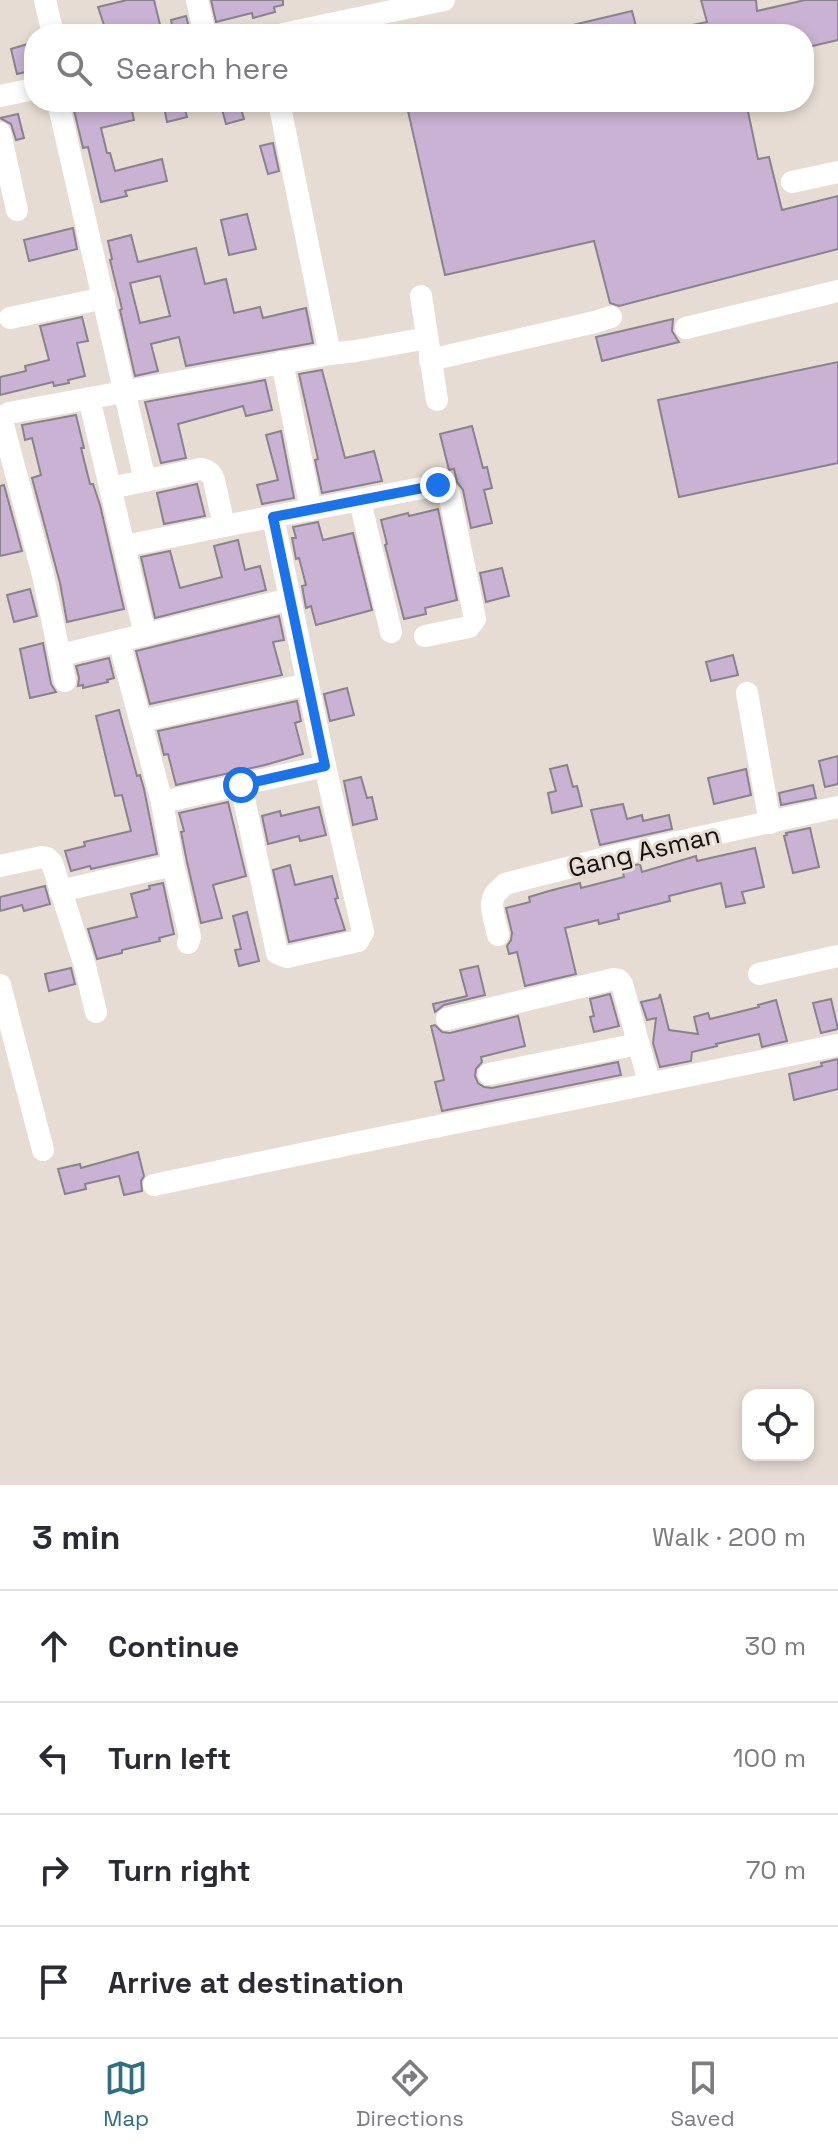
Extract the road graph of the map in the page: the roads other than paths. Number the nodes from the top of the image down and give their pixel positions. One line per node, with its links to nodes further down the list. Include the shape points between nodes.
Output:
1 (45, 0): 4 (street)
2 (197, 0): 5 (street)
3 (444, 0): 6 (street)
4 (51, 24)
5 (203, 24)
6 (330, 24)
7 (24, 91): 8 (street)
8 (0, 96)
9 (60, 112): 17 (street)
10 (281, 112): 22 (street)
11 (0, 133): 14 (street)
12 (838, 172): 13 (street)
13 (792, 182)
14 (17, 210)
15 (838, 291): 20 (street)
16 (421, 296): 21 (street)
17 (104, 298): 19 (street); 24 (street)
18 (611, 317): 21 (street)
19 (10, 318)
20 (686, 328)
21 (428, 349): 22 (street); 26 (street)
22 (330, 354): 23 (street)
23 (282, 362): 24 (street); 30 (street)
24 (124, 392): 25 (street); 27 (street)
25 (89, 398): 28 (street); 39 (street, via 9,413 2,419)
26 (437, 400)
27 (145, 481): 28 (street); 32 (street, via 206,470 214,480)
28 (111, 488): 33 (street)
29 (360, 501): 30 (street); 35 (street); 37 (street, via 438,485 449,493 475,619 469,627)
30 (311, 510): 31 (street)
31 (273, 517): 32 (street); 34 (street)
32 (224, 526): 33 (street)
33 (125, 546): 36 (street)
34 (290, 599): 36 (street); 41 (street)
35 (391, 632)
36 (145, 635): 38 (street)
37 (425, 636)
38 (119, 641): 39 (street); 43 (street)
39 (61, 655): 40 (street)
40 (65, 681)
41 (308, 684): 43 (street); 44 (street)
42 (747, 693): 48 (street)
43 (140, 721): 46 (street)
44 (325, 766): 45 (street); 45 (street, via 363,932 352,943 287,957 277,953)
45 (241, 785): 46 (street)
46 (162, 802): 49 (street)
47 (838, 807): 48 (street, Gang Asman)
48 (770, 823): 52 (street, Gang Asman, via 505,884 493,897)
49 (173, 865): 51 (street); 53 (street)
50 (0, 866): 51 (street, via 47,858)
51 (60, 891): 57 (street)
52 (498, 935)
53 (188, 943)
54 (838, 956): 55 (street)
55 (759, 974)
56 (0, 985): 63 (street)
57 (96, 1012)
58 (447, 1019): 59 (street, via 614,979 622,984)
59 (638, 1044): 61 (street); 62 (street)
60 (838, 1045): 62 (street)
61 (489, 1074)
62 (649, 1082): 64 (street)
63 (43, 1150)
64 (154, 1185)

